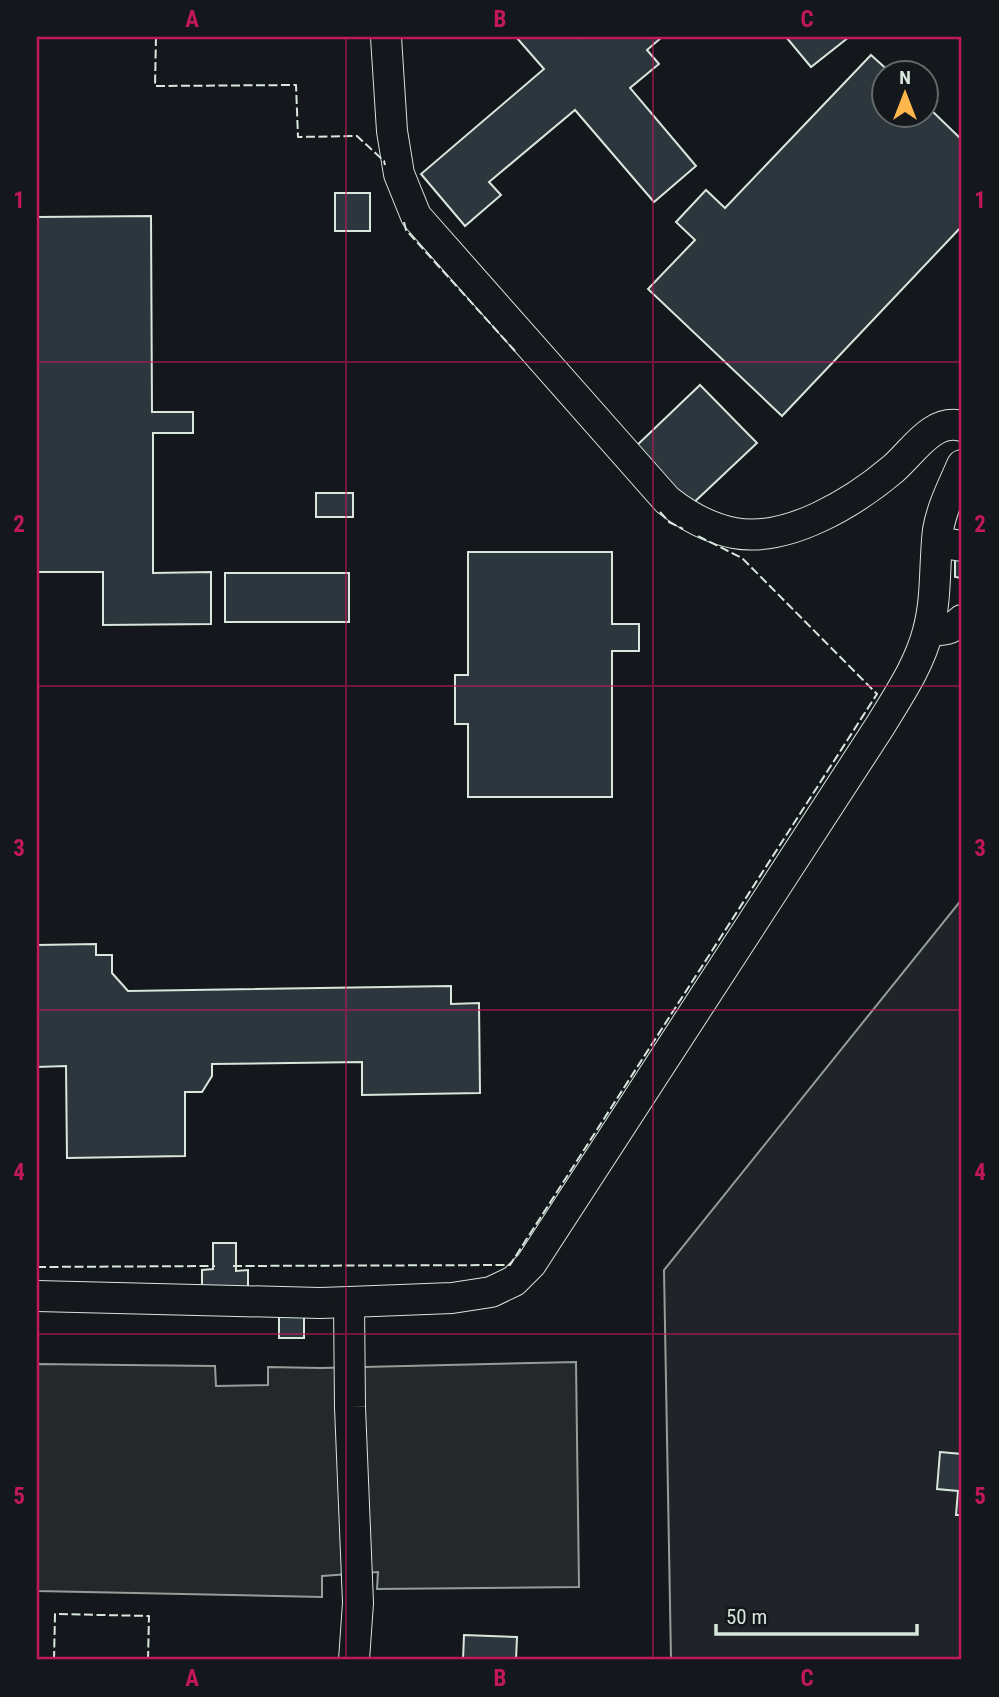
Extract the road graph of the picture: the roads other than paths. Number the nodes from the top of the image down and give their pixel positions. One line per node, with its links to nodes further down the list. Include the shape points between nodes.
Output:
1 (386, 37): 2 (lane, via 399,174 416,216 682,512 735,533 794,527 877,482 932,432 948,424)
2 (962, 426)
3 (962, 465): 4 (lane, via 944,508)
4 (950, 544): 6 (lane, via 936,578)
5 (962, 620): 6 (lane, via 952,628)
6 (929, 631): 8 (lane, via 915,667 880,726 531,1264 514,1281 491,1292)
7 (37, 1296): 8 (lane)
8 (349, 1302): 9 (lane, via 358,1603)
9 (354, 1660)

